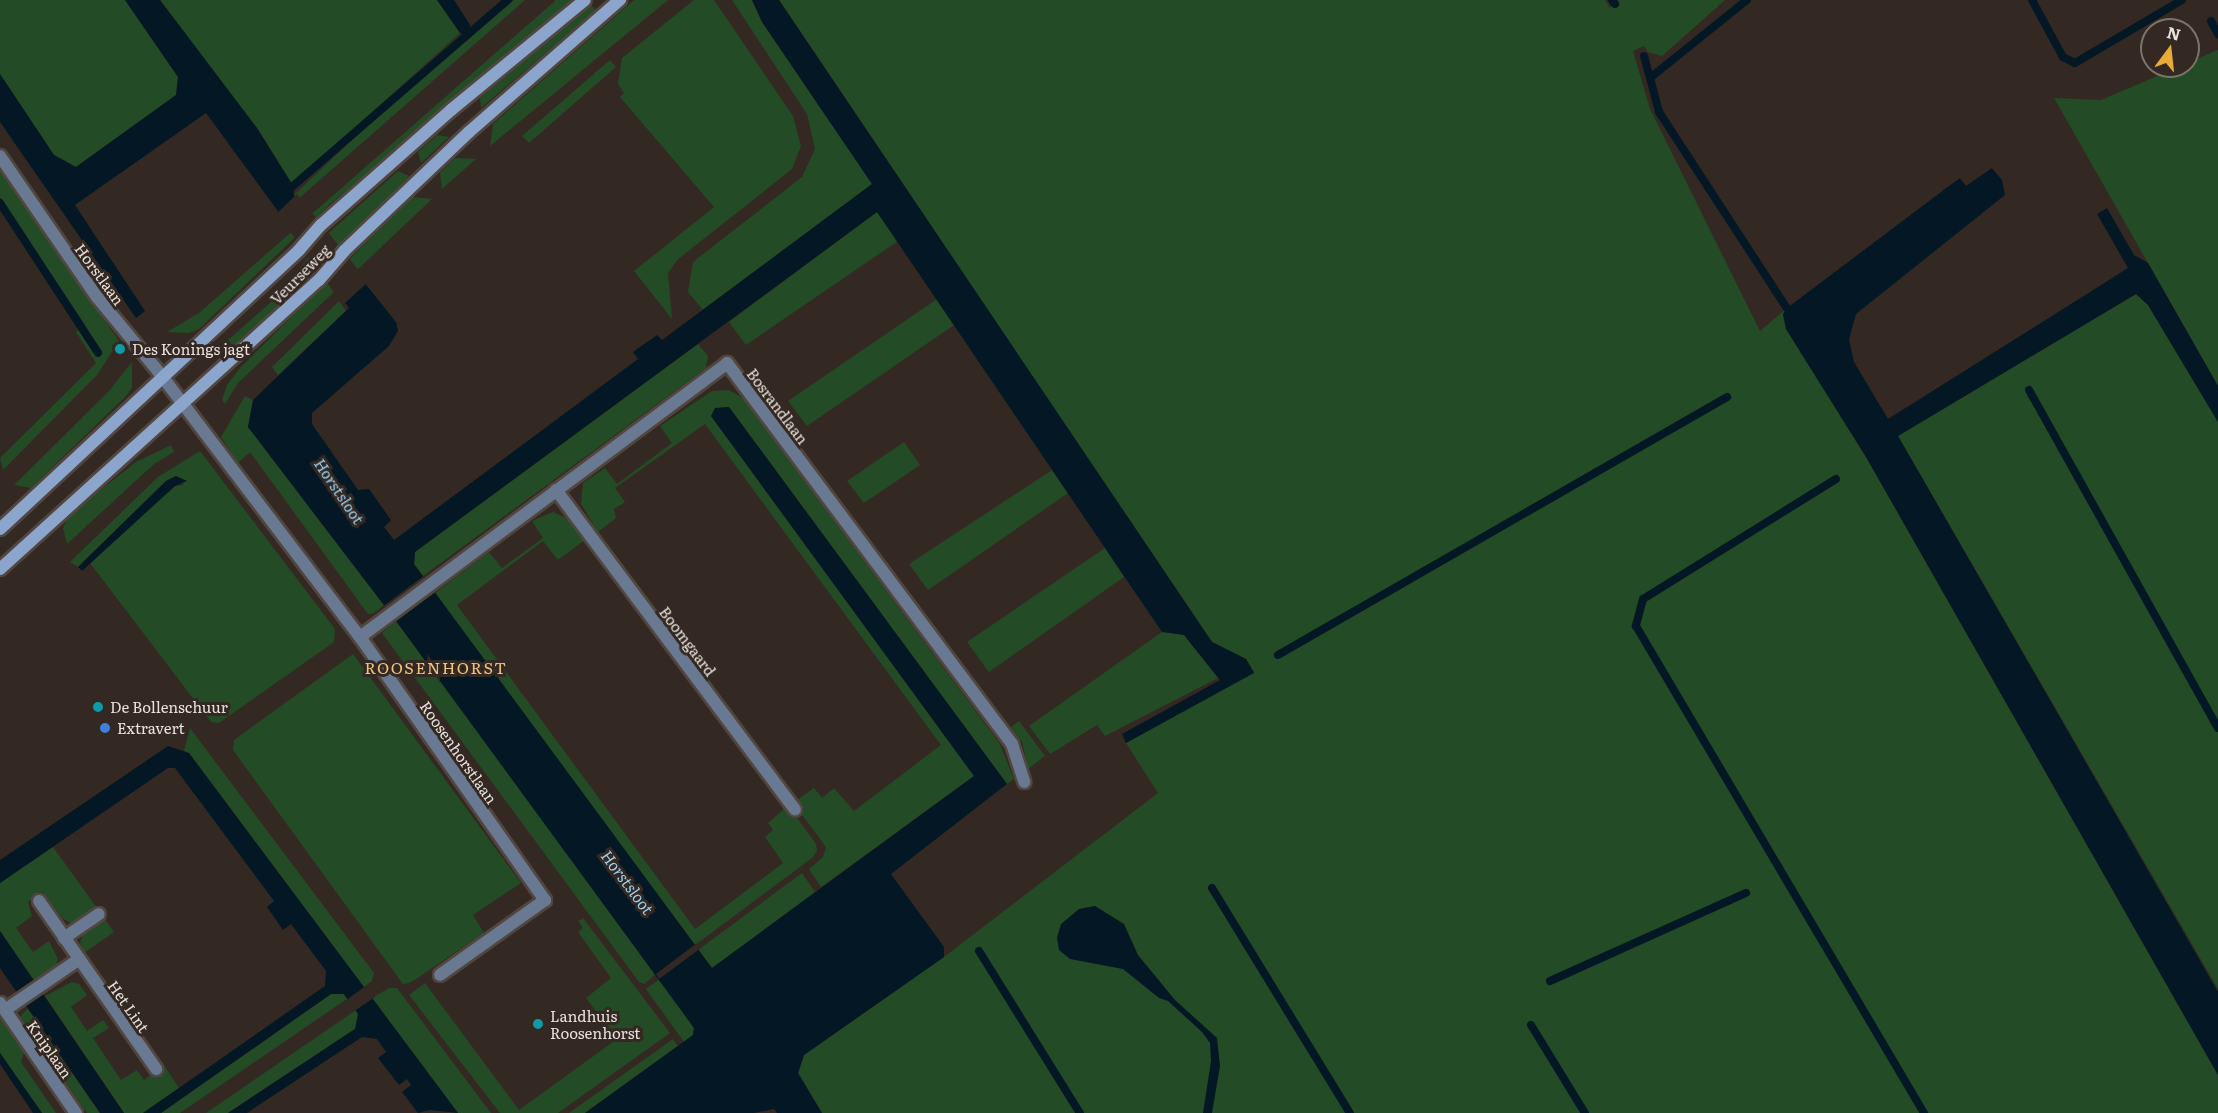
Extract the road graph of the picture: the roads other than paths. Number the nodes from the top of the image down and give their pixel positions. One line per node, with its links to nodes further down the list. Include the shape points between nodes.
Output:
1 (585, 0): 4 (main road, Veurseweg, via 451,110 321,225)
2 (620, 0): 5 (main road, Veurseweg, via 469,132 344,251 319,280)
3 (0, 156): 4 (street, Horstlaan, via 97,297)
4 (162, 376): 5 (street, Horstlaan); 7 (main road, Veurseweg)
5 (182, 405): 8 (main road, Veurseweg); 9 (street, Roosenhorstlaan)
6 (556, 490): 9 (street, Bosrandlaan); 10 (street, Bosrandlaan, via 727,363 1012,744); 11 (street, Boomgaard)
7 (0, 529)
8 (0, 569)
9 (360, 637): 16 (street, Roosenhorstlaan, via 545,900)
10 (1024, 782)
11 (795, 809)
12 (39, 901): 14 (street, Het Lint)
13 (99, 914): 14 (street)
14 (64, 938): 15 (street, Het Lint)
15 (78, 960): 17 (street); 18 (street, Het Lint)
16 (440, 975)
17 (7, 1006): 19 (street, Kniplaan)
18 (156, 1069)
19 (76, 1113)

